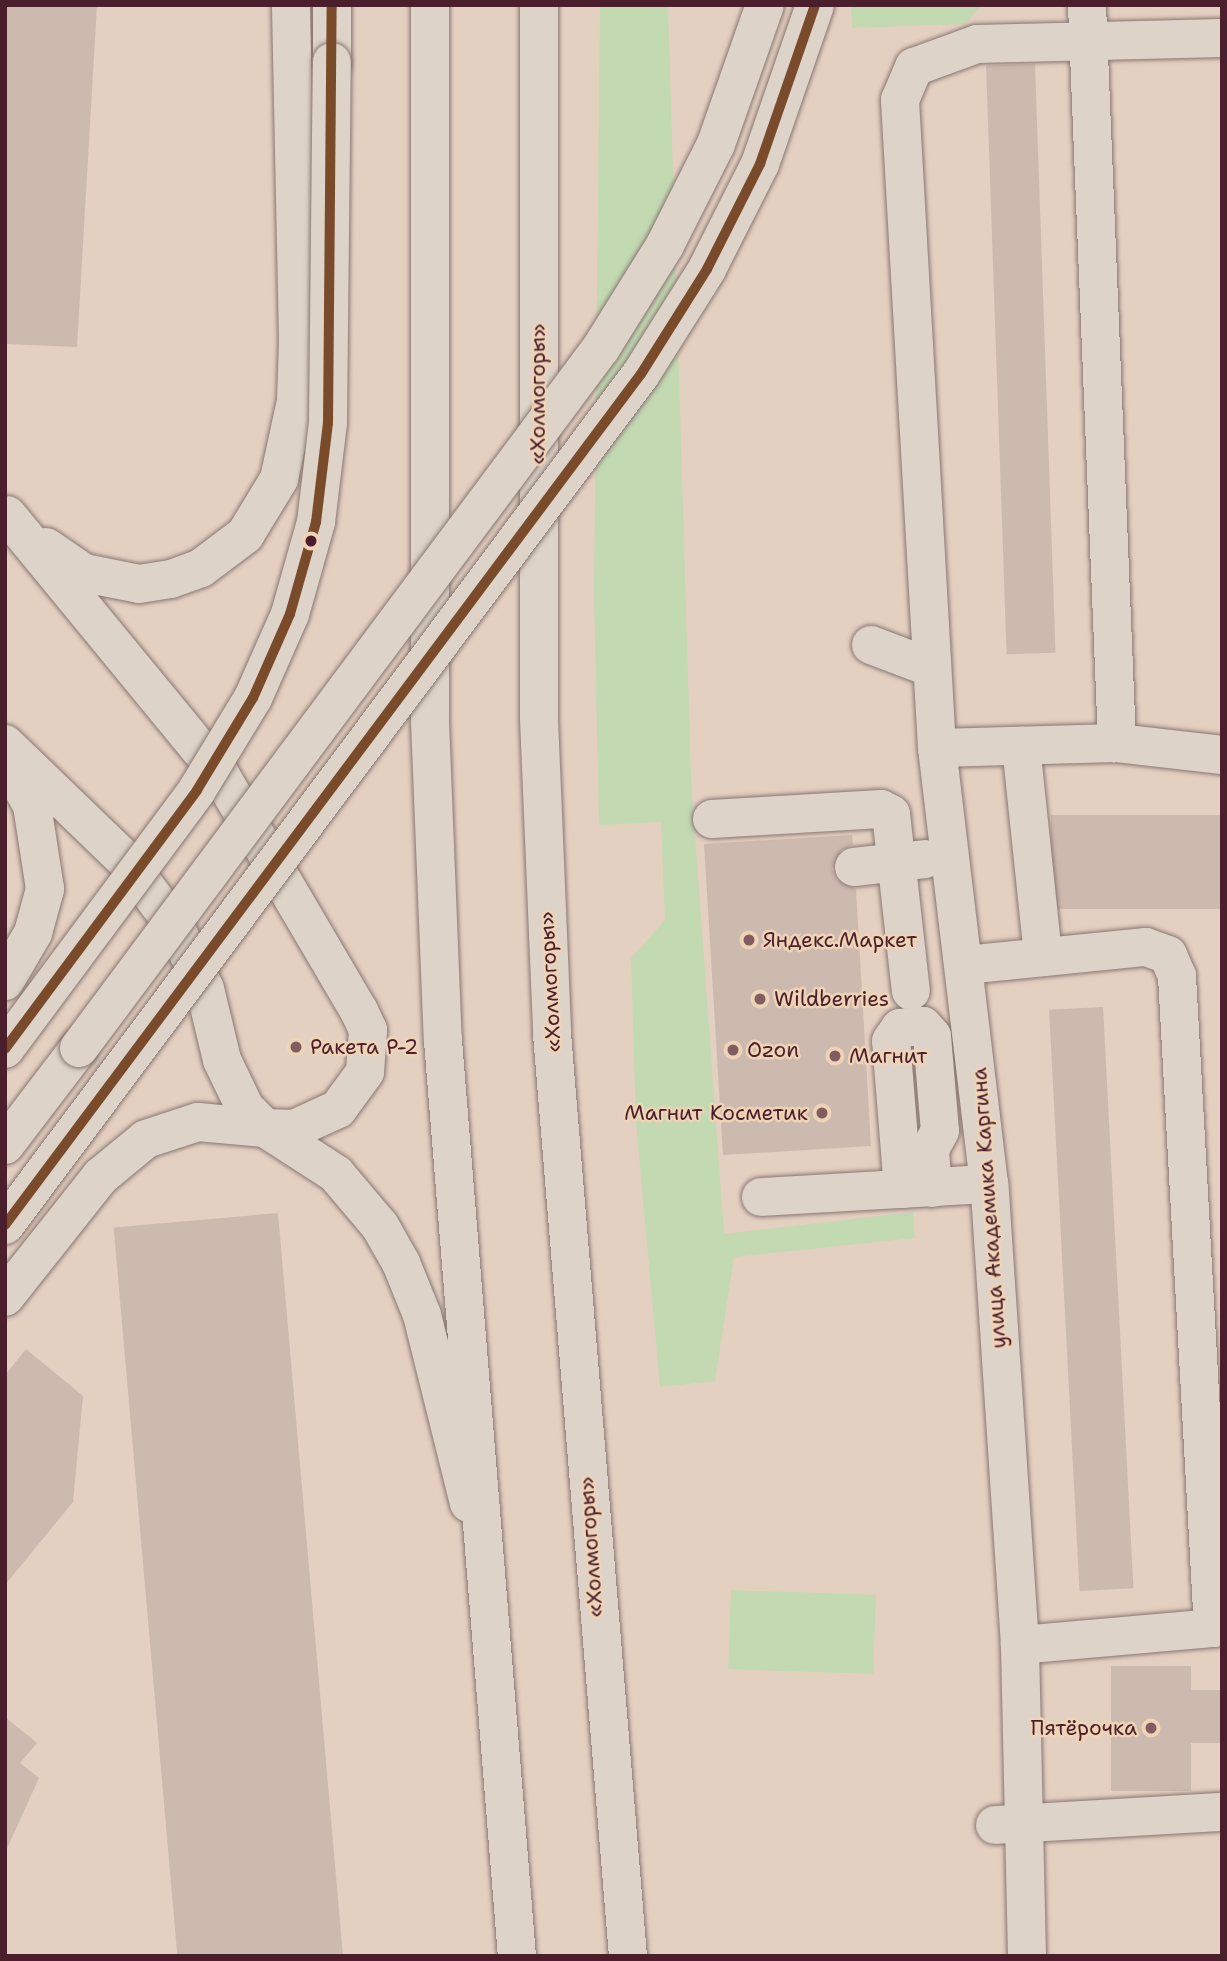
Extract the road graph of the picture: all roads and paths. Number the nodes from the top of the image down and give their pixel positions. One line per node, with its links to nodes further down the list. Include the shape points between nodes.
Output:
1 (291, 5): 9 (main road, via 296,401 290,446 264,511 245,535 201,568 139,584 84,573)
2 (332, 5): 26 (main road, bridge, via 328,423 316,522 290,614 253,698 197,790)
3 (430, 5): 33 (main road, via 430,736 447,1090)
4 (539, 5): 38 (main road, «Холмогоры», via 539,719 552,1034)
5 (765, 5): 28 (main road, bridge, via 716,144 665,245 601,348)
6 (814, 5): 31 (main road, bridge, via 760,164 707,269 641,374)
7 (1087, 23): 8 (main road, улица Академика Каргина); 11 (main road, улица Академика Каргина, via 948,50 915,67 900,100); 12 (main road)
8 (1222, 38)
9 (6, 514): 27 (main road, via 220,774 368,1030 365,1072 338,1109 294,1129)
10 (870, 645): 11 (main road)
11 (932, 668): 15 (main road, улица Академика Каргина)
12 (1117, 743): 14 (main road); 16 (main road)
13 (5, 744): 27 (main road, via 127,862 161,906 205,989 232,1086)
14 (1021, 746): 15 (main road); 22 (main road)
15 (937, 748): 19 (main road, улица Академика Каргина)
16 (1222, 755)
17 (5, 758): 24 (main road, via 32,805 45,889 33,933)
18 (712, 819): 20 (main road, via 881,809 897,824)
19 (951, 856): 20 (main road); 23 (main road, улица Академика Каргина)
20 (900, 862): 21 (main road); 25 (main road)
21 (854, 867)
22 (1043, 957): 23 (main road); 34 (main road, via 1146,947 1168,955 1177,976 1213,1628)
23 (965, 965): 29 (main road, улица Академика Каргина)
24 (5, 981)
25 (911, 991)
26 (5, 1049)
27 (265, 1128): 32 (main road, via 198,1122 146,1139 101,1176); 33 (main road, via 336,1174 380,1226 401,1263 441,1382)
28 (5, 1145)
29 (989, 1184): 30 (main road); 34 (main road, улица Академика Каргина)
30 (761, 1197)
31 (5, 1225)
32 (5, 1297)
33 (492, 1600): 37 (main road)
34 (1020, 1645): 36 (main road, улица Академика Каргина)
35 (1222, 1812): 36 (main road)
36 (1010, 1824): 39 (main road, улица Академика Каргина)
37 (517, 1956)
38 (628, 1956)
39 (1027, 1956)

